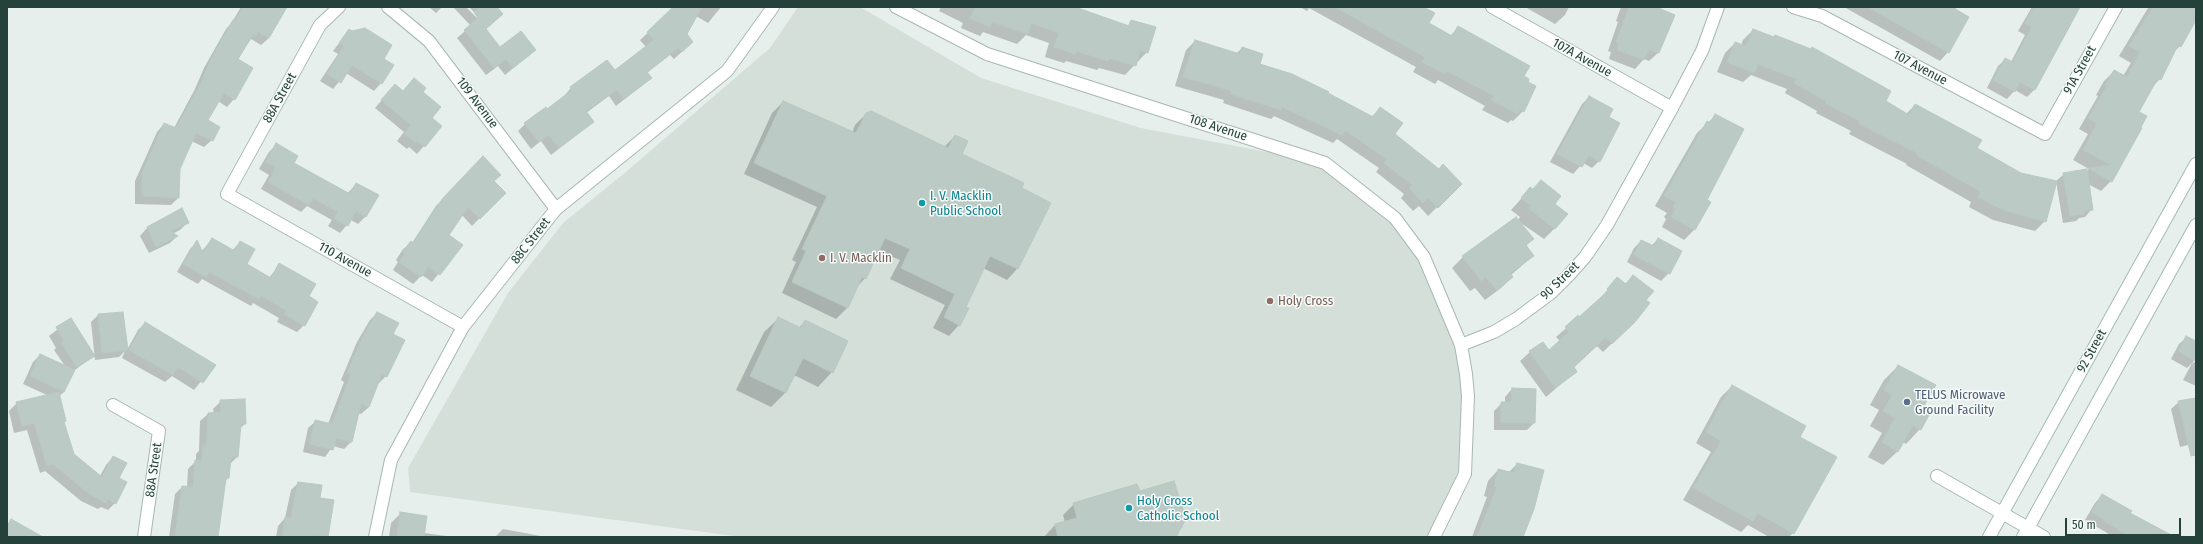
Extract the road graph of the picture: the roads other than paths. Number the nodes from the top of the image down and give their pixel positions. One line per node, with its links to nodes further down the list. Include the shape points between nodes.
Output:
1 (339, 7): 12 (street, 88A Street, via 320,25)
2 (388, 7): 13 (street, 109 Avenue, via 430,41)
3 (773, 7): 13 (street, 88C Street, via 728,71)
4 (896, 7): 16 (street, 108 Avenue, via 987,54 1325,163 1395,218 1420,251)
5 (1492, 7): 9 (street, 107A Avenue)
6 (1718, 7): 9 (street, 90 Street, via 1702,51)
7 (1793, 7): 10 (street, 107 Avenue, via 1822,16)
8 (2116, 7): 10 (street, 91A Street)
9 (1672, 108): 16 (street, 90 Street, via 1607,225 1574,269 1551,292 1516,319)
10 (2045, 134)
11 (2196, 164): 19 (street, 92 Street)
12 (227, 194): 15 (street, 110 Avenue)
13 (556, 208): 15 (street, 88C Street)
14 (2196, 225): 20 (street)
15 (463, 327): 22 (street, 88C Street, via 391,460)
16 (1461, 345): 23 (street, via 1468,396 1465,474)
17 (113, 405): 21 (street, 88A Street, via 159,431)
18 (1937, 476): 19 (street)
19 (2002, 513): 20 (street); 24 (street, 92 Street)
20 (2026, 533): 25 (street)
21 (144, 537)
22 (375, 537)
23 (1434, 537)
24 (1989, 537)
25 (2044, 537)

